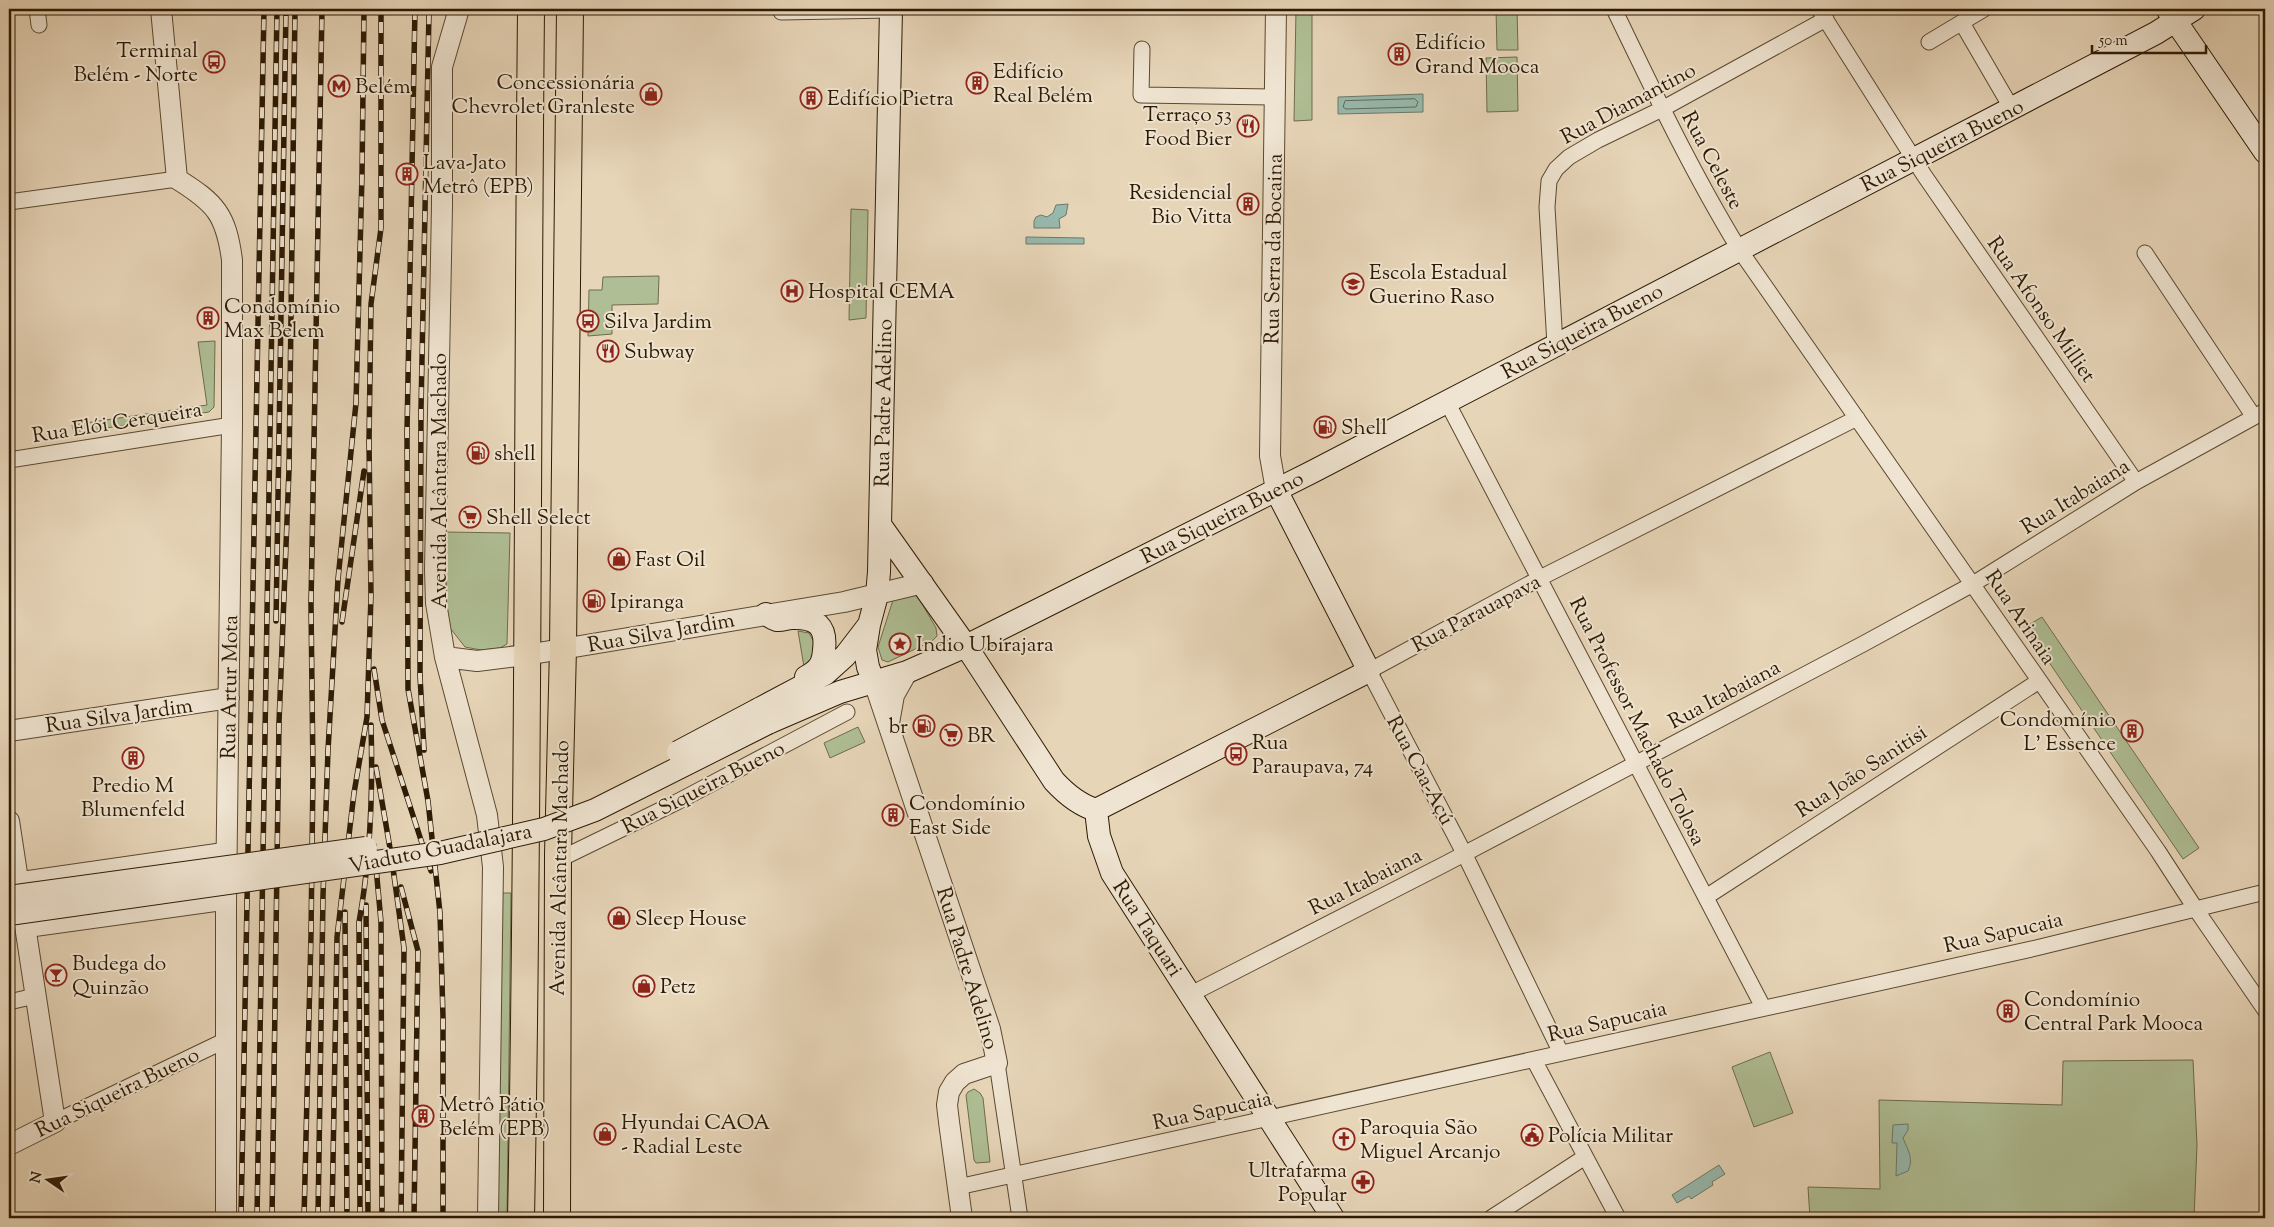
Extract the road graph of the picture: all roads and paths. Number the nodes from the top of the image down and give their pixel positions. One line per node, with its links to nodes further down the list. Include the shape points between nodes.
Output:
1 (37, 9): 14 (street)
2 (161, 9): 22 (street)
3 (459, 9): 44 (street, Avenida Alcântara Machado, via 442,67 435,570 436,603)
4 (531, 9): 43 (highway, Avenida Alcântara Machado)
5 (570, 9): 42 (highway, Avenida Alcântara Machado)
6 (781, 9): 7 (street, via 781,12)
7 (891, 9): 34 (main road, Rua Padre Adelino)
8 (1276, 9): 17 (street, Rua Serra da Bocaina)
9 (1614, 9): 18 (street, Rua Celeste)
10 (1984, 9): 13 (street)
11 (2179, 13): 19 (main road, Rua Siqueira Bueno, via 2156,33); 20 (main road)
12 (1823, 14): 18 (street, Rua Diamantino); 21 (street, Rua Afonso Milliet)
13 (1962, 23): 15 (street); 19 (street)
14 (39, 25)
15 (1929, 42)
16 (1142, 49): 17 (street, via 1141,95)
17 (1275, 97): 33 (street, Rua Serra da Bocaina, via 1270,456)
18 (1662, 108): 24 (street, Rua Celeste); 26 (street, Rua Diamantino, via 1568,158 1556,168 1549,181 1547,207)
19 (2012, 109): 21 (main road, Rua Siqueira Bueno)
20 (2263, 143)
21 (1914, 159): 24 (main road, Rua Siqueira Bueno); 32 (street, Rua Afonso Milliet)
22 (177, 179): 23 (street); 30 (street, Rua Artur Mota, via 196,191 218,212 229,238 233,277)
23 (9, 202)
24 (1739, 249): 26 (main road, Rua Siqueira Bueno); 29 (street, Rua Arinaia)
25 (2145, 253): 28 (street)
26 (1555, 345): 27 (main road, Rua Siqueira Bueno)
27 (1447, 402): 33 (main road, Rua Siqueira Bueno); 35 (street, Rua Professor Machado Tolosa)
28 (2260, 414): 32 (street, Rua Itabaiana)
29 (1858, 418): 35 (street, Rua Parauapava); 37 (street, Rua Arinaia)
30 (232, 425): 31 (street, Rua Elói Cerqueira); 50 (street, Rua Artur Mota)
31 (9, 460)
32 (2136, 482): 37 (street, Rua Itabaiana)
33 (1276, 490): 41 (main road, Rua Siqueira Bueno); 45 (main road, Rua Caa-Açú)
34 (881, 526): 36 (main road); 38 (main road, Rua Padre Adelino)
35 (1540, 578): 45 (street, Rua Parauapava); 55 (street, Rua Professor Machado Tolosa)
36 (923, 583): 38 (street, Rua Silva Jardim); 41 (main road)
37 (1973, 584): 47 (street, Rua Arinaia); 55 (street, Rua Itabaiana)
38 (877, 595): 39 (street, Rua Silva Jardim); 40 (main road, Rua Padre Adelino)
39 (766, 614): 42 (street, Rua Silva Jardim); 49 (main road, via 777,620 811,619 824,631 823,663 802,679)
40 (869, 625): 48 (main road, via 866,658); 49 (main road, Viaduto Guadalajara, via 845,656 825,674)
41 (966, 646): 46 (main road, Rua Siqueira Bueno); 56 (main road, via 1054,781 1064,792)
42 (562, 648): 43 (street, Rua Silva Jardim); 60 (highway, Avenida Alcântara Machado)
43 (526, 655): 44 (street, Rua Silva Jardim, via 477,661); 85 (highway, Avenida Alcântara Machado)
44 (445, 657): 84 (street, Avenida Alcântara Machado, via 487,815 493,868)
45 (1369, 671): 56 (main road, Rua Parauapava); 59 (street, Rua Caa-Açú)
46 (907, 672): 48 (main road, Viaduto Guadalajara); 53 (street, Rua Padre Adelino, via 894,695)
47 (2039, 681): 63 (street, Rua João Sanitisi); 65 (street, Rua Arinaia)
48 (874, 682): 52 (main road, Viaduto Guadalajara); 53 (street, Rua Padre Adelino)
49 (799, 687): 52 (main road, Viaduto Guadalajara)
50 (229, 698): 54 (street, Rua Silva Jardim); 58 (street, Rua Artur Mota)
51 (847, 712): 60 (street, Rua Siqueira Bueno, via 677,802)
52 (764, 716): 61 (main road, Viaduto Guadalajara, bridge, via 582,801 513,824 444,837); 66 (main road, Viaduto Guadalajara, bridge, via 596,810 544,829 440,853)
53 (889, 725): 76 (street, Rua Padre Adelino, via 990,1029)
54 (9, 731)
55 (1636, 763): 59 (street, Rua Itabaiana); 63 (street, Rua Professor Machado Tolosa)
56 (1096, 810): 68 (main road, Rua Taquari, via 1099,836 1112,873)
57 (9, 821): 61 (street)
58 (227, 850): 61 (street); 64 (street, Rua Artur Mota)
59 (1464, 853): 68 (street, Rua Itabaiana); 74 (street, Rua Caa-Açú)
60 (558, 860): 86 (highway, Avenida Alcântara Machado)
61 (13, 888): 67 (street)
62 (2265, 892): 65 (street, Rua Sapucaia)
63 (1706, 897): 71 (street, Rua Professor Machado Tolosa)
64 (226, 902): 67 (street); 73 (street, Rua Artur Mota)
65 (2195, 908): 71 (street, Rua Sapucaia, via 2036,948); 72 (street, Rua Arinaia)
66 (9, 914)
67 (24, 930): 69 (street)
68 (1191, 994): 77 (main road, Rua Taquari)
69 (35, 996): 70 (street); 78 (street)
70 (9, 1002)
71 (1763, 1007): 74 (street, Rua Sapucaia)
72 (2265, 1010)
73 (226, 1040): 78 (street, Rua Siqueira Bueno); 83 (street, Rua Artur Mota)
74 (1562, 1053): 75 (street, Rua Sapucaia)
75 (1534, 1060): 77 (street, Rua Sapucaia); 80 (street)
76 (997, 1063): 81 (street, Rua Padre Adelino); 82 (street, via 964,1074 950,1092 948,1114)
77 (1270, 1119): 81 (street, Rua Sapucaia); 89 (main road, Rua Taquari)
78 (55, 1122): 79 (street, Rua Siqueira Bueno)
79 (9, 1145)
80 (1585, 1158): 90 (street); 91 (street)
81 (1015, 1175): 82 (street, Rua Sapucaia); 88 (street, Rua Padre Adelino)
82 (958, 1188): 87 (street)
83 (226, 1218)
84 (488, 1218)
85 (522, 1218)
86 (557, 1218)
87 (962, 1218)
88 (1020, 1218)
89 (1333, 1218)
90 (1491, 1218)
91 (1618, 1218)

